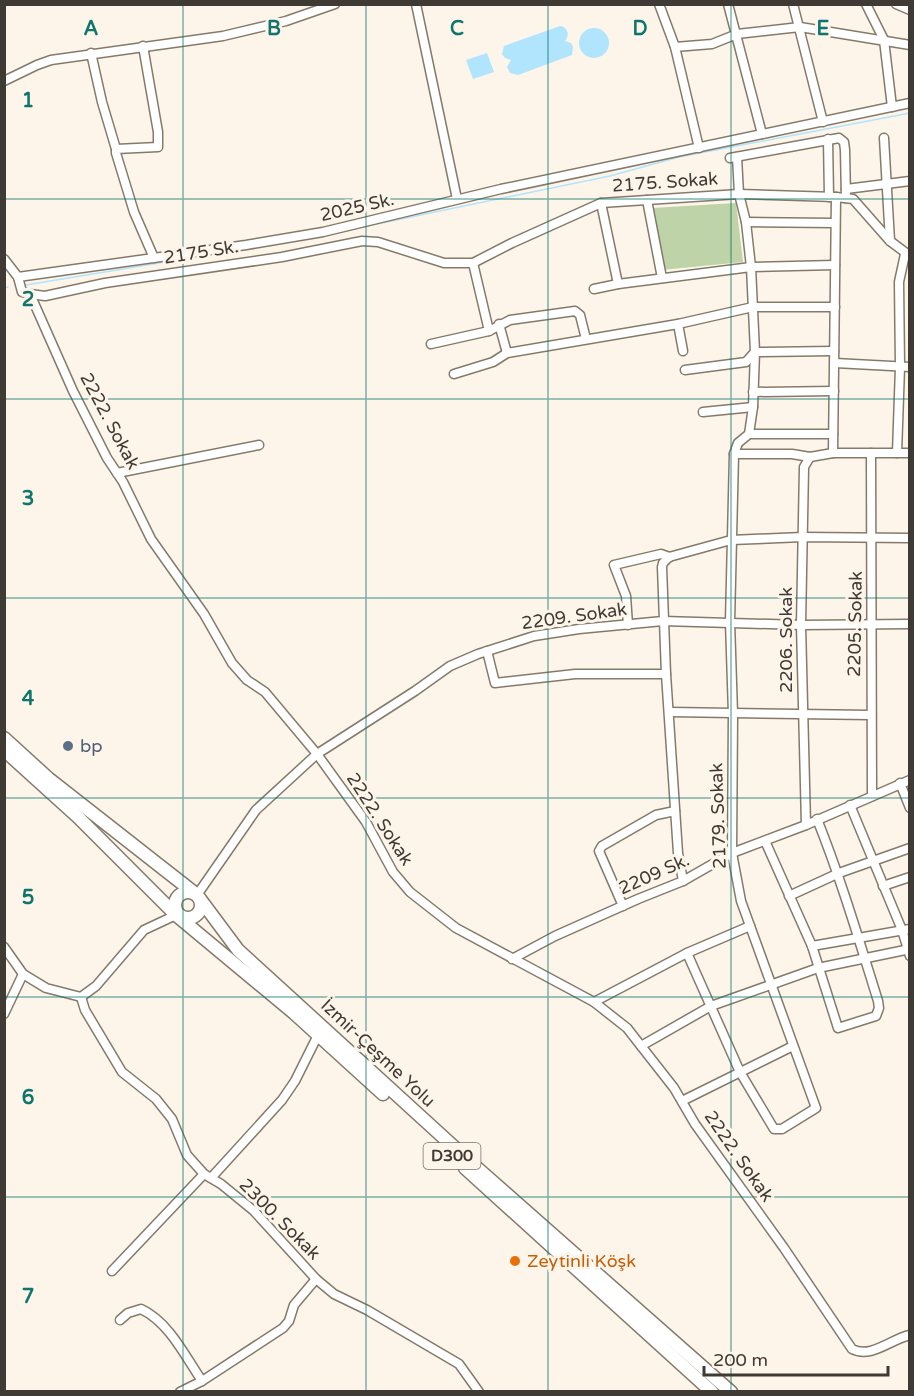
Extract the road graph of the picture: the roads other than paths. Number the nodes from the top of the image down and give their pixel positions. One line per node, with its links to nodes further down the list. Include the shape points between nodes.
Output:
1 (334, 4): 13 (street, via 286,21 223,36)
2 (416, 4): 30 (street)
3 (659, 4): 14 (street)
4 (728, 4): 10 (street)
5 (793, 4): 9 (street)
6 (866, 4): 11 (street)
7 (896, 4): 8 (street)
8 (909, 10)
9 (800, 27): 10 (street); 11 (street); 19 (street)
10 (737, 34): 14 (street, via 712,44); 20 (street)
11 (884, 40): 12 (street); 18 (street)
12 (909, 45)
13 (143, 46): 15 (street); 24 (street, via 159,132 158,147)
14 (675, 47): 23 (street)
15 (91, 53): 16 (street, via 44,63); 24 (street)
16 (4, 81)
17 (909, 103): 18 (street, 2025 Sk.)
18 (892, 107): 19 (street, 2025 Sk.)
19 (823, 122): 20 (street, 2025 Sk.)
20 (762, 134): 23 (street, 2025 Sk.)
21 (884, 138): 26 (street)
22 (828, 139): 27 (street, via 733,157); 28 (street, via 839,138 844,142); 29 (street)
23 (699, 148): 30 (street, 2025 Sk.)
24 (116, 149): 38 (street, via 134,212)
25 (909, 181): 26 (street, 2175. Sokak)
26 (885, 184): 28 (street, 2175. Sokak); 35 (street)
27 (739, 194): 29 (street, 2175. Sokak); 31 (street, 2175. Sokak); 33 (street)
28 (846, 194): 29 (street, 2175. Sokak); 35 (street)
29 (832, 197): 34 (street)
30 (457, 199): 38 (street, 2025 Sk., via 323,232)
31 (647, 200): 32 (street, 2175. Sokak); 44 (street)
32 (601, 203): 40 (street, 2175. Sokak); 45 (street)
33 (746, 222): 34 (street); 42 (street)
34 (834, 223): 41 (street)
35 (890, 241): 37 (street)
36 (378, 242): 40 (street, 2175. Sokak, via 444,262); 47 (street, 2175 Sk., via 362,241 45,296)
37 (907, 255): 60 (street, via 899,282)
38 (154, 258): 43 (street, 2025 Sk.)
39 (4, 259): 43 (street, 2222. Sokak)
40 (473, 263): 52 (street)
41 (835, 265): 42 (street); 49 (street)
42 (751, 267): 44 (street); 48 (street)
43 (18, 277): 47 (street, 2222. Sokak, via 22,292)
44 (662, 278): 45 (street)
45 (618, 284): 46 (street)
46 (594, 289)
47 (30, 294): 76 (street, 2222. Sokak)
48 (753, 307): 49 (street); 51 (street); 57 (street)
49 (834, 307): 56 (street)
50 (499, 324): 52 (street); 53 (street, via 575,311 580,315); 58 (street)
51 (678, 324): 53 (street); 55 (street)
52 (489, 331): 54 (street)
53 (586, 339): 58 (street)
54 (431, 344)
55 (683, 351)
56 (834, 351): 57 (street); 59 (street)
57 (755, 352): 61 (street, via 746,362); 63 (street)
58 (507, 353): 62 (street, via 493,362)
59 (835, 363): 60 (street); 64 (street)
60 (905, 367): 72 (street)
61 (685, 370)
62 (454, 374)
63 (753, 392): 64 (street); 65 (street)
64 (834, 392): 68 (street)
65 (753, 407): 66 (street); 67 (street)
66 (703, 412)
67 (749, 434): 68 (street); 74 (street, via 738,443)
68 (833, 434): 70 (street)
69 (259, 445): 76 (street)
70 (833, 453): 71 (street); 75 (street)
71 (871, 453): 72 (street); 78 (street, 2205. Sokak)
72 (897, 453): 73 (street)
73 (909, 453)
74 (734, 454): 75 (street); 80 (street, 2179. Sokak)
75 (810, 457): 77 (street, 2206. Sokak, via 804,467)
76 (117, 473): 96 (street, 2222. Sokak, via 151,539 204,614 232,663 265,692)
77 (803, 537): 78 (street); 80 (street); 87 (street, 2206. Sokak)
78 (872, 538): 79 (street); 84 (street, 2205. Sokak)
79 (909, 538)
80 (731, 540): 81 (street); 83 (street, 2179. Sokak)
81 (669, 557): 82 (street, via 662,567); 86 (street, via 662,554 614,565 626,596)
82 (663, 621): 83 (street, 2209. Sokak); 86 (street, 2209. Sokak); 89 (street)
83 (730, 622): 87 (street, 2209. Sokak); 91 (street, 2179. Sokak)
84 (871, 624): 85 (street, 2209. Sokak); 87 (street, 2209. Sokak); 92 (street, 2205. Sokak)
85 (909, 624)
86 (628, 625): 88 (street, 2209. Sokak, via 534,636)
87 (801, 625): 93 (street, 2206. Sokak)
88 (487, 651): 89 (street, via 495,684 575,674); 96 (street, 2209. Sokak, via 450,666)
89 (666, 674): 90 (street)
90 (670, 712): 91 (street); 102 (street)
91 (733, 714): 93 (street); 107 (street, 2179. Sokak)
92 (870, 715): 93 (street); 99 (street, 2205. Sokak)
93 (803, 716): 104 (street, 2206. Sokak)
94 (4, 738): 113 (highway, İzmir-Çeşme Yolu / D300, via 49,779)
95 (4, 750): 116 (highway, İzmir-Çeşme Yolu / D300)
96 (317, 754): 113 (street, 2209. Sokak, via 256,810); 124 (street, 2222. Sokak, via 410,892 456,928)
97 (909, 780): 98 (street, 2209 Sk.)
98 (900, 783): 99 (street, 2209 Sk.); 101 (street)
99 (872, 796): 100 (street, 2209 Sk.)
100 (850, 805): 103 (street, 2209 Sk.); 108 (street)
101 (909, 808)
102 (675, 811): 111 (street); 115 (street, via 656,815 599,851)
103 (817, 819): 104 (street, 2209 Sk.); 109 (street)
104 (806, 825): 105 (street, 2209 Sk.)
105 (765, 841): 107 (street, 2209 Sk.); 114 (street)
106 (909, 848): 108 (street)
107 (732, 853): 111 (street, 2209 Sk.); 117 (street, 2179. Sokak)
108 (874, 861): 109 (street); 112 (street)
109 (839, 873): 114 (street); 119 (street)
110 (909, 877): 112 (street)
111 (683, 881): 115 (street, 2209 Sk.)
112 (883, 886): 118 (street)
113 (197, 895): 116 (highway, via 187,892 179,896); 116 (highway, via 201,905 195,916); 147 (highway, İzmir-Çeşme Yolu / D300, via 238,950)
114 (789, 896): 120 (street)
115 (623, 906): 124 (street, 2209 Sk.)
116 (176, 915): 129 (street, via 144,930 96,986); 133 (highway, İzmir-Çeşme Yolu / D300)
117 (750, 926): 123 (street); 128 (street, 2179. Sokak)
118 (906, 929): 119 (street); 122 (street)
119 (860, 938): 120 (street); 125 (street)
120 (812, 946): 126 (street)
121 (4, 948): 127 (street)
122 (909, 952): 125 (street)
123 (687, 953): 130 (street); 131 (street)
124 (513, 958): 130 (street, 2222. Sokak)
125 (865, 958): 126 (street); 126 (street, via 878,1001 876,1016 838,1028)
126 (818, 968): 128 (street)
127 (23, 974): 129 (street, via 46,988); 132 (street)
128 (772, 986): 131 (street); 135 (street, 2179. Sokak)
129 (81, 997): 138 (street, 2300. Sokak, via 122,1072 156,1099 172,1119 187,1155)
130 (594, 1002): 134 (street, 2222. Sokak, via 627,1028)
131 (711, 1006): 134 (street); 136 (street)
132 (4, 1014)
133 (318, 1035): 138 (street, via 282,1100); 146 (highway, İzmir-Çeşme Yolu / D300)
134 (641, 1046): 137 (street, 2222. Sokak)
135 (793, 1046): 136 (street); 136 (street, 2179. Sokak, via 816,1108 782,1129 774,1129)
136 (740, 1072): 137 (street)
137 (682, 1101): 142 (street, 2222. Sokak, via 852,1349 871,1352)
138 (207, 1176): 139 (street); 140 (street, 2300. Sokak, via 254,1211)
139 (112, 1271)
140 (315, 1279): 143 (street, via 294,1305 283,1328); 145 (street, 2300. Sokak, via 334,1294 459,1364)
141 (120, 1320): 143 (street, via 141,1309 152,1314)
142 (909, 1335)
143 (202, 1381): 144 (street)
144 (180, 1392)
145 (479, 1392)
146 (712, 1392)
147 (731, 1392)

